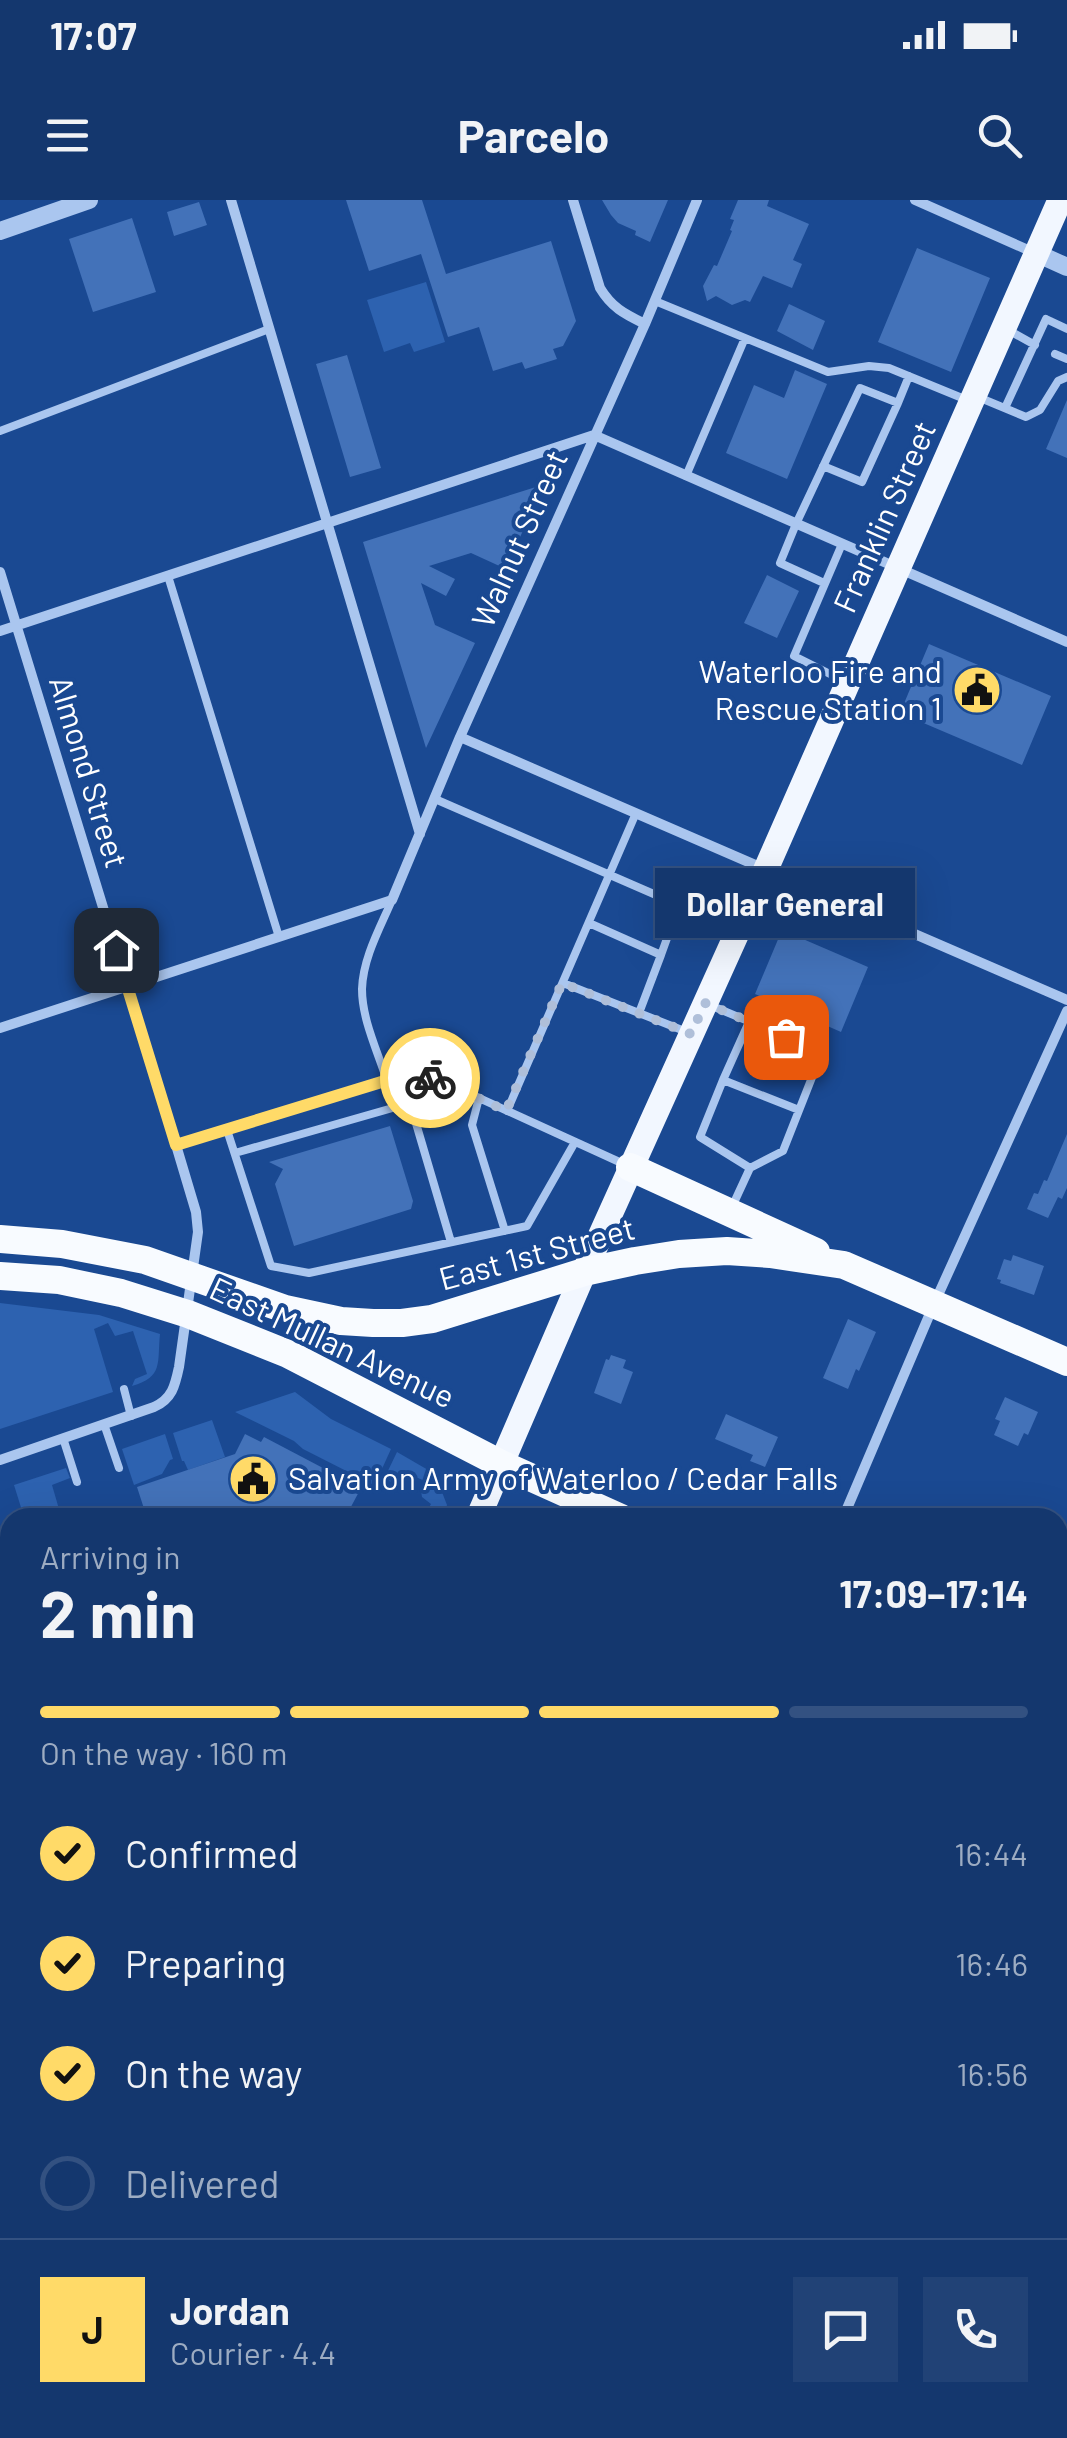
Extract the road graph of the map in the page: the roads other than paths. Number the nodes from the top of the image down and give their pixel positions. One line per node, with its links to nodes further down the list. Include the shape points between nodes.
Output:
1 (89, 200): 7 (street)
2 (231, 200): 15 (street)
3 (573, 200): 12 (street, via 600,288 618,312)
4 (697, 200): 10 (street, Walnut Street)
5 (915, 200): 8 (street)
6 (1060, 200): 8 (main road, Franklin Street)
7 (0, 230)
8 (1036, 253): 9 (street); 13 (main road, Franklin Street)
9 (1067, 266)
10 (655, 301): 12 (street, Walnut Street); 16 (lane)
11 (1067, 316): 14 (lane)
12 (645, 324): 28 (street, Walnut Street)
13 (1004, 328): 17 (lane); 24 (main road, Franklin Street)
14 (1064, 328): 17 (lane, via 1046,319)
15 (269, 329): 27 (lane); 31 (street)
16 (746, 338): 20 (lane, via 828,372 869,366); 30 (lane)
17 (1036, 345): 26 (lane)
18 (1056, 354): 19 (lane)
19 (1067, 359)
20 (910, 376): 24 (lane); 25 (lane)
21 (1067, 377): 23 (lane)
22 (1043, 381): 23 (lane)
23 (1055, 386): 26 (lane, via 1040,410 1026,417)
24 (973, 398): 26 (lane); 34 (main road, Franklin Street)
25 (898, 403): 29 (lane, via 860,388); 29 (lane, via 862,482)
26 (1005, 408)
27 (0, 431)
28 (594, 435): 30 (street); 31 (street); 42 (street, Walnut Street)
29 (824, 466): 32 (lane)
30 (686, 476): 32 (street)
31 (328, 524): 36 (street); 45 (street)
32 (796, 524): 33 (street); 37 (lane, via 780,562)
33 (842, 544): 34 (street); 37 (lane)
34 (898, 568): 40 (street); 41 (main road, Franklin Street)
35 (0, 572): 38 (street, Almond Street)
36 (168, 576): 38 (street); 50 (lane)
37 (824, 583): 41 (lane, via 794,656)
38 (16, 626): 39 (street); 53 (street, Almond Street)
39 (0, 631)
40 (1067, 642)
41 (848, 683): 46 (main road, Franklin Street)
42 (460, 737): 43 (street, Walnut Street); 44 (street)
43 (435, 798): 45 (street, Walnut Street); 47 (lane)
44 (636, 813): 46 (street); 47 (lane)
45 (420, 835): 48 (street, Walnut Street)
46 (766, 869): 54 (street); 55 (main road, Franklin Street)
47 (611, 874): 49 (lane); 51 (lane, via 679,905)
48 (392, 900): 50 (street); 62 (lane, via 362,987)
49 (589, 922): 51 (lane); 52 (lane)
50 (279, 937): 53 (street)
51 (662, 955): 57 (lane)
52 (562, 983): 57 (lane); 67 (lane)
53 (128, 986): 59 (street); 70 (street, Almond Street)
54 (1067, 1000)
55 (705, 1003): 58 (lane); 60 (main road, Franklin Street)
56 (1067, 1012): 82 (street)
57 (638, 1013): 60 (lane)
58 (749, 1022): 63 (lane); 66 (lane, via 822,1052)
59 (0, 1028)
60 (691, 1034): 72 (main road, Franklin Street)
61 (402, 1078): 62 (lane); 64 (lane, via 430,1078); 65 (lane)
62 (388, 1080): 68 (lane)
63 (723, 1080): 66 (lane); 73 (lane, via 700,1136)
64 (479, 1098): 67 (lane); 75 (lane, via 472,1125)
65 (410, 1103): 71 (lane); 77 (lane)
66 (799, 1110): 73 (lane, via 783,1150)
67 (506, 1111): 69 (lane)
68 (227, 1130): 70 (lane); 71 (lane)
69 (575, 1142): 72 (lane); 75 (lane, via 527,1226)
70 (176, 1145): 81 (street, Almond Street, via 196,1212)
71 (235, 1153): 77 (lane, via 272,1266 309,1272)
72 (630, 1167): 74 (highway); 79 (main road, Franklin Street)
73 (750, 1168): 74 (lane)
74 (730, 1211): 78 (highway)
75 (505, 1231): 77 (lane)
76 (0, 1239): 81 (highway, East Mullan Avenue, via 103,1251)
77 (451, 1242)
78 (844, 1265): 79 (highway, East 1st Street, via 727,1251); 82 (highway, East 1st Street)
79 (584, 1272): 81 (highway, East 1st Street, via 402,1323 313,1316); 90 (main road, Franklin Street)
80 (0, 1276): 83 (highway, East Mullan Avenue, via 59,1280)
81 (192, 1276): 83 (street, Almond Street)
82 (934, 1304): 84 (highway, East 1st Street); 95 (street)
83 (188, 1314): 86 (street, Almond Street, via 172,1393); 90 (highway, East Mullan Avenue, via 288,1354)
84 (1067, 1362)
85 (124, 1389): 86 (lane)
86 (131, 1416): 87 (street, Almond Street)
87 (104, 1424): 88 (street, Almond Street); 91 (lane)
88 (63, 1438): 89 (street, Almond Street); 92 (lane)
89 (0, 1460)
90 (502, 1464): 93 (main road, Franklin Street); 94 (highway, East Mullan Avenue)
91 (119, 1468)
92 (76, 1482)
93 (482, 1508)
94 (600, 1508)
95 (848, 1508)

